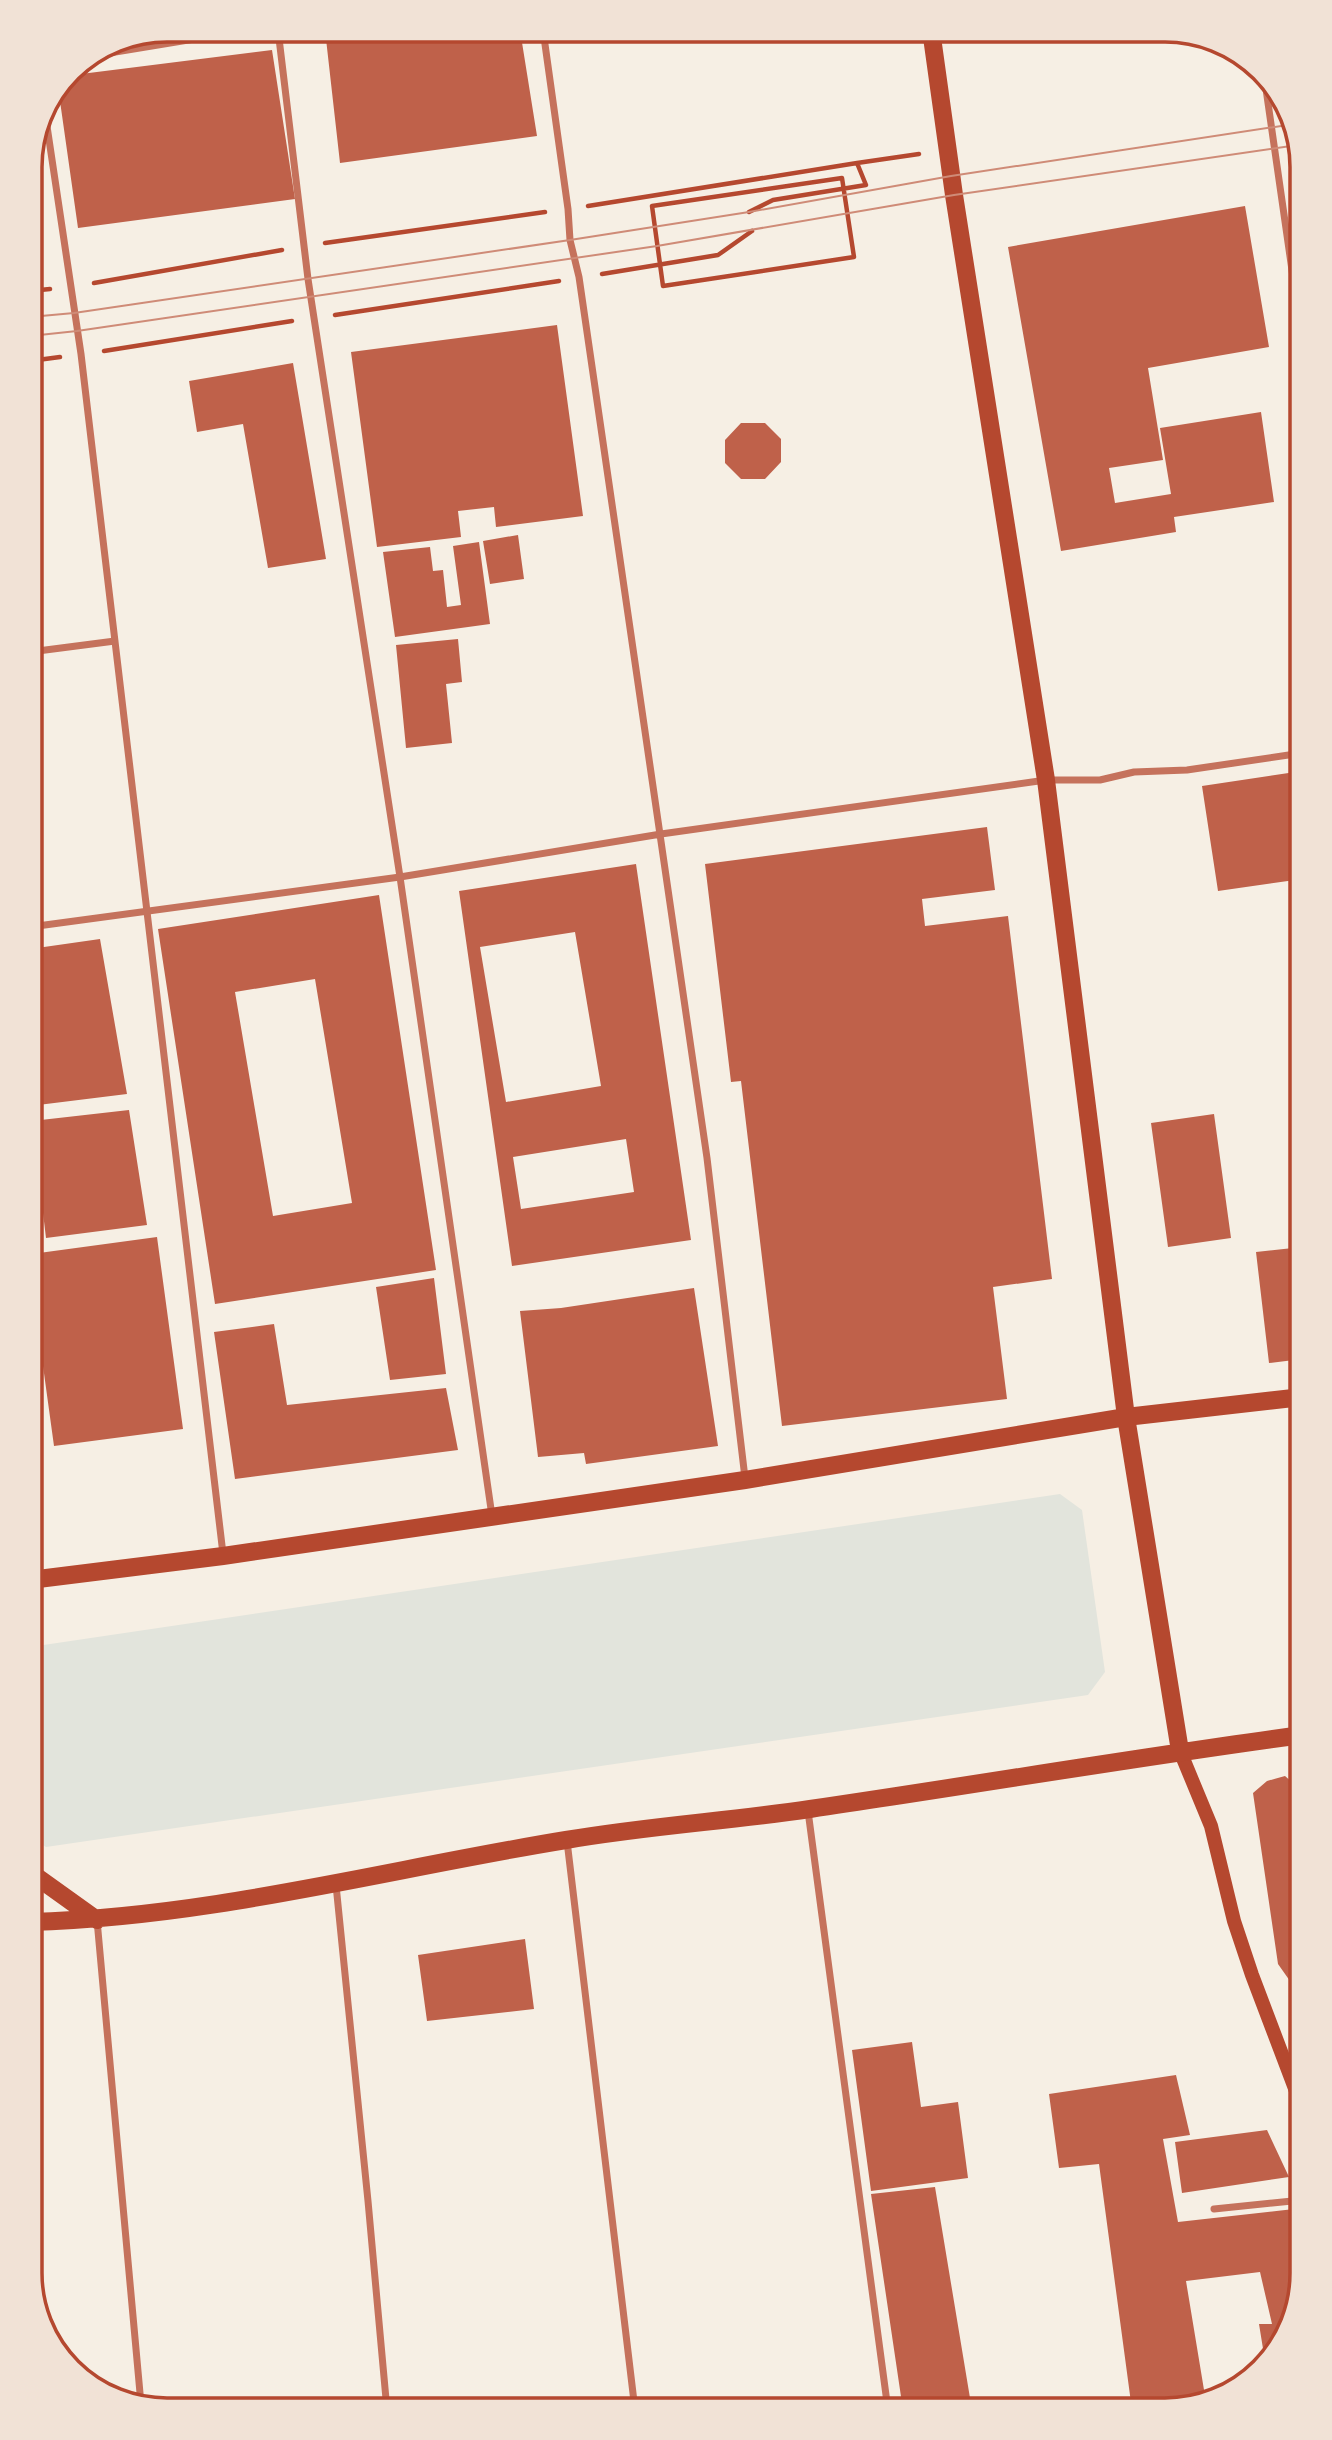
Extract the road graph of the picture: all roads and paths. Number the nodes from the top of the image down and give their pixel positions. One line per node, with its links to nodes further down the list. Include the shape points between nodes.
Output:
1 (176, 42): 5 (street)
2 (280, 42): 14 (street)
3 (545, 42): 11 (street)
4 (933, 42): 8 (main road)
5 (118, 52)
6 (1267, 94): 15 (street)
7 (48, 129): 18 (street)
8 (948, 149): 9 (path); 26 (main road)
9 (857, 163): 10 (path, via 866,185); 11 (path)
10 (844, 188): 12 (path, via 774,200); 16 (path, via 842,178 652,206); 16 (path, via 854,257 663,286)
11 (568, 209): 14 (path); 17 (street)
12 (749, 212)
13 (752, 231): 16 (path, via 718,255)
14 (305, 246): 18 (path); 20 (street)
15 (1290, 258)
16 (660, 264): 17 (path)
17 (579, 277): 20 (path); 27 (street)
18 (72, 286): 19 (path); 21 (street)
19 (42, 290)
20 (315, 318): 21 (path); 28 (street)
21 (81, 354): 22 (path); 23 (street)
22 (42, 359)
23 (115, 641): 24 (street); 29 (street)
24 (42, 650)
25 (1290, 755): 26 (street, via 1100,780)
26 (1046, 780): 27 (street); 32 (main road)
27 (661, 834): 28 (street); 33 (street)
28 (400, 877): 29 (street); 34 (street)
29 (146, 911): 30 (street); 35 (street)
30 (42, 925)
31 (1290, 1399): 32 (main road)
32 (1126, 1417): 33 (main road); 38 (main road)
33 (746, 1480): 34 (main road)
34 (492, 1517): 35 (main road)
35 (223, 1556): 36 (main road)
36 (42, 1579)
37 (1290, 1737): 38 (main road)
38 (1180, 1751): 39 (main road); 45 (main road, via 1211,1826 1251,1975)
39 (808, 1809): 40 (main road); 51 (street)
40 (567, 1840): 42 (main road); 50 (street)
41 (42, 1881): 43 (main road)
42 (336, 1884): 43 (main road); 49 (street)
43 (97, 1920): 44 (main road); 48 (street)
44 (42, 1922)
45 (1290, 2076)
46 (1290, 2201): 47 (street)
47 (1214, 2209)
48 (140, 2395)
49 (386, 2398)
50 (634, 2398)
51 (886, 2398)

